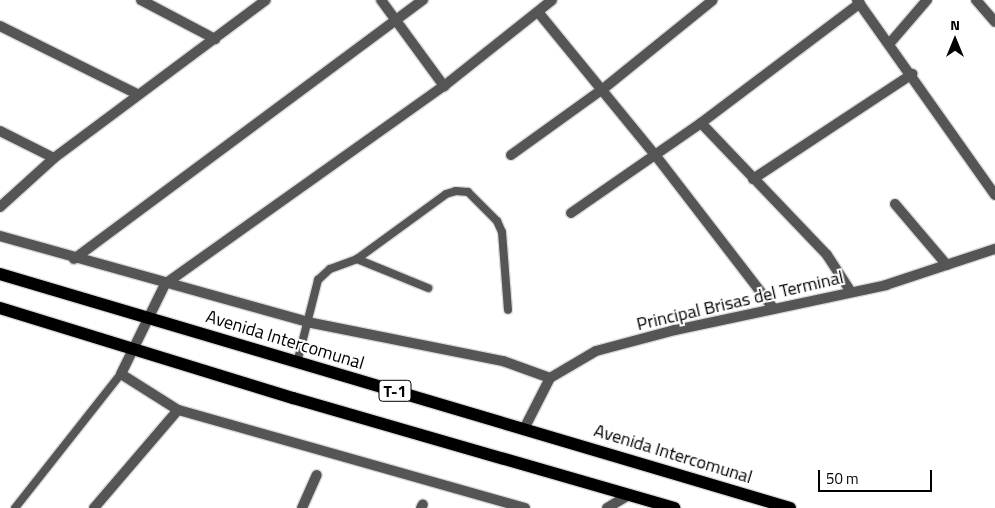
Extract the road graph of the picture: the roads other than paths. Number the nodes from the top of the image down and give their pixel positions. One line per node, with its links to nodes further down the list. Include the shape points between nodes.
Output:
1 (141, 0): 14 (street)
2 (266, 0): 14 (street)
3 (381, 0): 11 (street)
4 (423, 0): 11 (street)
5 (552, 0): 10 (street)
6 (713, 0): 18 (street)
7 (927, 0): 15 (street)
8 (976, 0): 12 (street)
9 (858, 2): 15 (street); 20 (street)
10 (538, 12): 17 (street); 18 (street)
11 (396, 21): 17 (street); 32 (street)
12 (995, 22)
13 (0, 26): 19 (street)
14 (215, 39): 19 (street)
15 (890, 43): 16 (street)
16 (912, 74): 25 (street); 26 (street)
17 (444, 86): 36 (street)
18 (603, 89): 22 (street); 23 (street)
19 (137, 94): 24 (street)
20 (701, 123): 23 (street); 25 (street)
21 (0, 131): 24 (street)
22 (511, 155)
23 (656, 156): 29 (street); 40 (street)
24 (54, 158): 28 (street)
25 (753, 179): 38 (street, via 827,255)
26 (995, 196)
27 (895, 204): 34 (street)
28 (0, 207)
29 (571, 213)
30 (0, 236): 32 (street, Avenida Intercomunal)
31 (995, 249): 34 (street, Principal Brisas del Terminal)
32 (74, 259): 36 (street, Avenida Intercomunal)
33 (357, 259): 37 (lane); 41 (lane, via 446,194 468,192 498,221 502,232); 43 (lane, via 330,269 318,280)
34 (947, 265): 38 (street, Principal Brisas del Terminal)
35 (0, 274): 42 (main road, Avenida Intercomunal / T-1)
36 (165, 284): 42 (street); 43 (street, Avenida Intercomunal)
37 (428, 288)
38 (851, 292): 40 (street, Principal Brisas del Terminal)
39 (0, 308): 44 (main road, T-1)
40 (774, 309): 47 (street, Principal Brisas del Terminal, via 596,351)
41 (508, 310)
42 (151, 317): 44 (street); 45 (main road, Avenida Intercomunal / T-1)
43 (307, 322): 45 (lane); 47 (street, Avenida Intercomunal, via 504,361)
44 (135, 349): 46 (street); 51 (main road, T-1)
45 (297, 363): 49 (main road, Avenida Intercomunal / T-1)
46 (121, 374): 48 (street); 52 (lane)
47 (550, 378): 49 (street)
48 (178, 410): 53 (street); 55 (street)
49 (525, 427): 58 (main road, Avenida Intercomunal / T-1)
50 (317, 476): 54 (street)
51 (629, 495): 56 (street); 57 (main road, T-1)
52 (15, 508)
53 (94, 508)
54 (302, 508)
55 (525, 508)
56 (607, 508)
57 (674, 508)
58 (790, 508)

